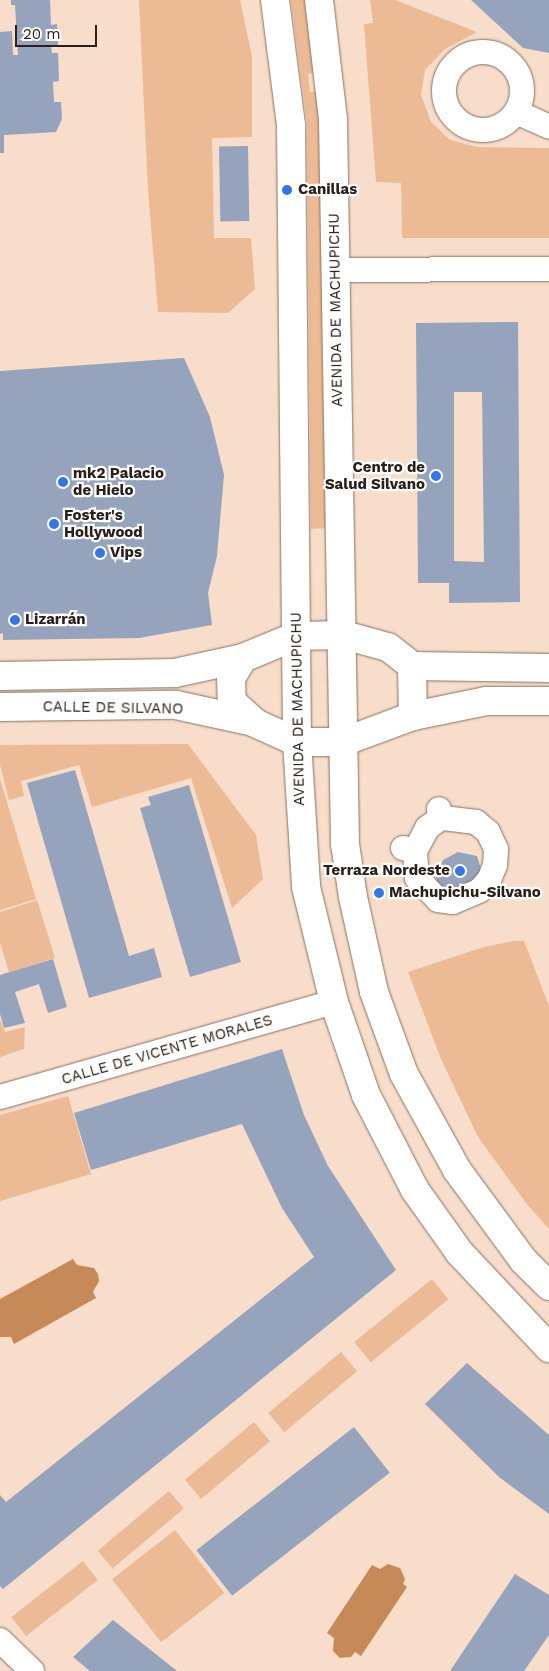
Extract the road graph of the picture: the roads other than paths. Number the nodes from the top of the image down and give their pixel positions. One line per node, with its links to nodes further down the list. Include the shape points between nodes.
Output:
1 (275, 0): 8 (street, AVENIDA DE MACHUPICHU, via 291,125)
2 (319, 0): 6 (street, AVENIDA DE MACHUPICHU, via 333,120)
3 (516, 112): 4 (street)
4 (549, 127)
5 (549, 269): 6 (street)
6 (334, 270): 7 (street, AVENIDA DE MACHUPICHU)
7 (344, 635): 8 (street); 10 (street, via 388,647); 18 (street, AVENIDA DE MACHUPICHU)
8 (296, 636): 9 (street); 17 (street, AVENIDA DE MACHUPICHU)
9 (243, 658): 12 (street, via 175,674); 16 (street, via 231,678 232,702)
10 (412, 666): 11 (street); 15 (street)
11 (549, 668)
12 (0, 676)
13 (549, 701): 15 (street, via 486,701)
14 (0, 707): 16 (street, CALLE DE SILVANO, via 176,706)
15 (413, 716): 18 (street)
16 (255, 723): 17 (street)
17 (297, 742): 18 (street); 20 (street, AVENIDA DE MACHUPICHU, via 306,887)
18 (343, 742): 22 (street, AVENIDA DE MACHUPICHU, via 345,844 354,898 374,992 404,1074 457,1170 523,1260)
19 (440, 814): 19 (street, via 409,849 417,878 438,900 453,902 465,899 489,880 495,865 496,849 488,832 476,822)
20 (334, 1002): 21 (street, CALLE DE VICENTE MORALES); 23 (street, AVENIDA DE MACHUPICHU, via 366,1095 415,1190 465,1259)
21 (0, 1097)
22 (549, 1286)
23 (549, 1348)
24 (1, 1643): 25 (street)
25 (32, 1671)

